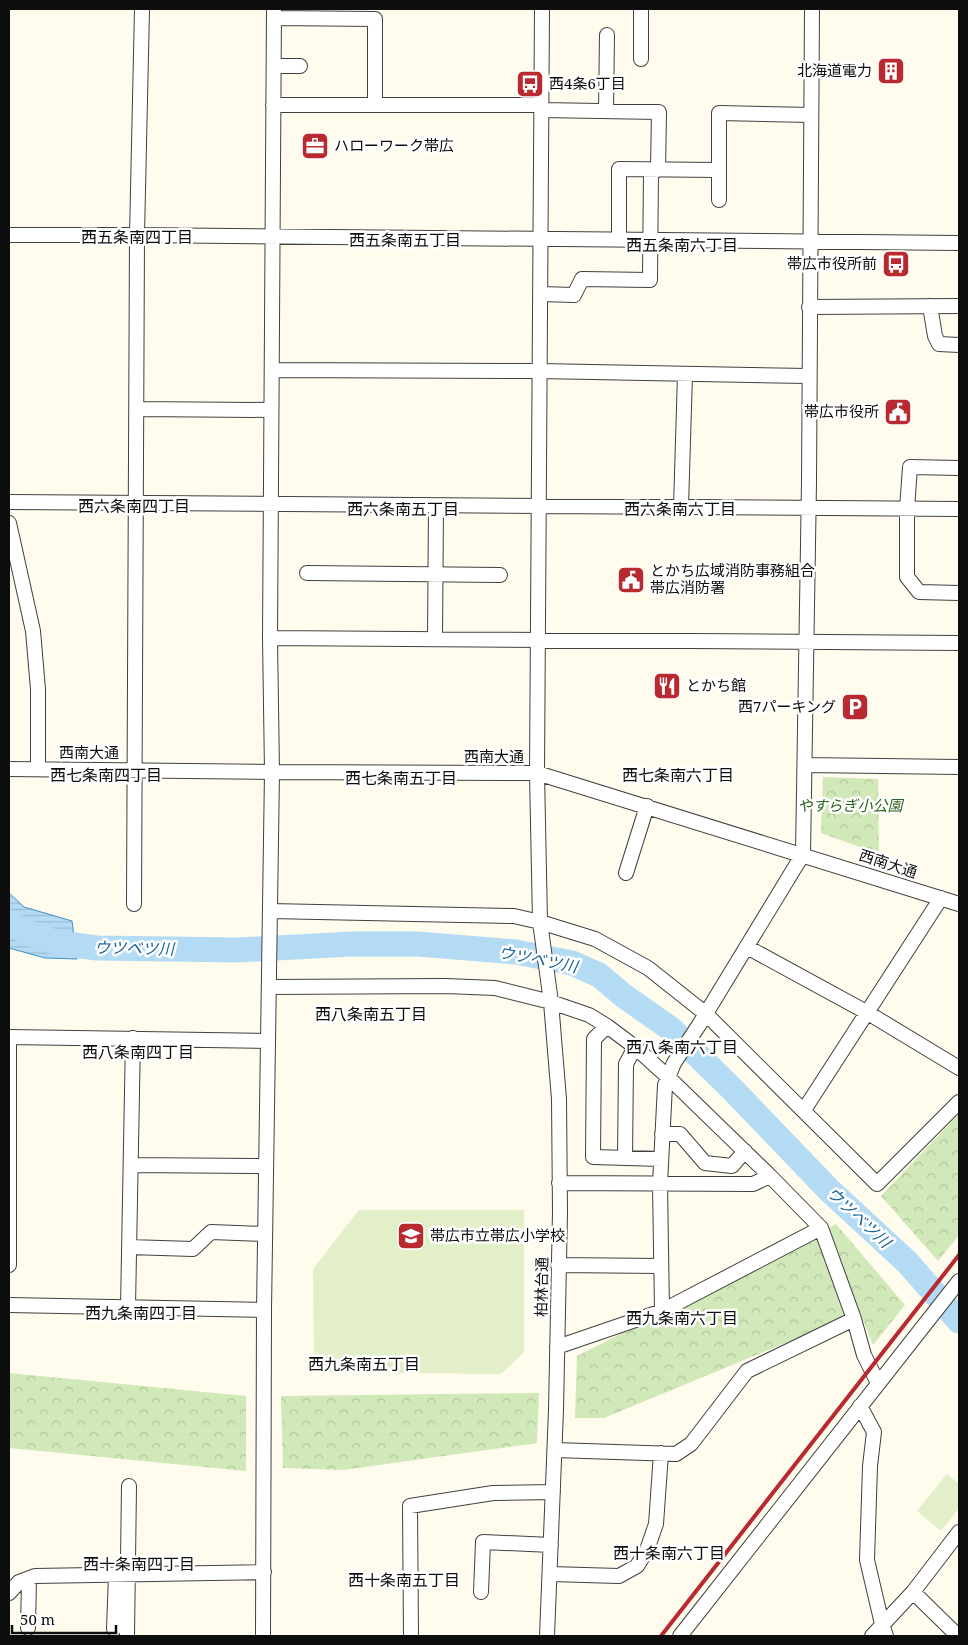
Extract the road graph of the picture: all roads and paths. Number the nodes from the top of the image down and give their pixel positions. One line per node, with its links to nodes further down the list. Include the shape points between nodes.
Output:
1 (142, 9): 19 (street)
2 (542, 9): 12 (street, 柏林台通)
3 (641, 9): 7 (street)
4 (812, 9): 14 (street)
5 (274, 13): 8 (street); 10 (street, via 375,19)
6 (607, 35): 13 (street)
7 (641, 59)
8 (274, 66): 9 (street); 11 (street)
9 (300, 66)
10 (375, 105): 11 (street); 12 (street)
11 (273, 106): 20 (street)
12 (541, 108): 13 (street); 21 (street, 柏林台通)
13 (606, 111): 15 (street, via 659,112)
14 (811, 114): 16 (street, via 719,113); 24 (street)
15 (654, 170): 16 (street); 22 (street, via 619,169); 23 (street)
16 (719, 170): 17 (street)
17 (719, 200)
18 (9, 235): 19 (street)
19 (137, 235): 20 (street); 35 (street)
20 (273, 236): 21 (street); 31 (street)
21 (541, 238): 22 (street); 26 (street, 柏林台通)
22 (619, 239): 23 (street)
23 (650, 240): 24 (street); 26 (street, via 650,280 582,279 574,295)
24 (810, 241): 25 (street); 29 (street)
25 (959, 243)
26 (540, 294): 32 (street, 柏林台通)
27 (930, 306): 28 (street); 29 (street); 30 (street, via 939,344)
28 (959, 306)
29 (809, 307): 34 (street)
30 (959, 345)
31 (272, 370): 32 (street); 36 (street)
32 (539, 371): 33 (street); 41 (street, 柏林台通)
33 (685, 374): 34 (street); 43 (street)
34 (808, 376): 44 (street)
35 (137, 410): 36 (street); 39 (street)
36 (271, 410): 40 (street)
37 (959, 468): 45 (street, via 910,467)
38 (9, 502): 39 (street)
39 (137, 503): 40 (street); 61 (street)
40 (272, 505): 42 (street); 52 (street)
41 (538, 505): 42 (street); 43 (street); 54 (street, 柏林台通)
42 (436, 506): 49 (street)
43 (681, 507): 44 (street)
44 (808, 508): 45 (street); 55 (street)
45 (907, 509): 46 (street); 51 (street, via 907,577 919,592)
46 (959, 509)
47 (9, 523): 60 (street, via 33,631 38,689)
48 (307, 574): 49 (street)
49 (435, 574): 50 (street); 53 (street)
50 (500, 575)
51 (959, 593)
52 (270, 638): 53 (street); 62 (street)
53 (435, 639): 54 (street)
54 (539, 640): 55 (street); 63 (street, 柏林台通)
55 (806, 640): 56 (street); 57 (street)
56 (959, 643)
57 (805, 764): 58 (street); 65 (street)
58 (959, 767)
59 (9, 769): 60 (street, 西南大通)
60 (38, 769): 61 (street, 西南大通)
61 (134, 770): 62 (street, 西南大通); 68 (street)
62 (272, 772): 63 (street, 西南大通); 70 (street)
63 (537, 773): 64 (street, 西南大通); 71 (street, 柏林台通)
64 (647, 806): 65 (street, 西南大通); 66 (street)
65 (803, 854): 67 (street, 西南大通); 72 (street)
66 (626, 873)
67 (941, 898): 69 (street, 西南大通); 75 (street)
68 (134, 904)
69 (959, 904)
70 (270, 911): 71 (street, via 514,916); 73 (street)
71 (540, 922): 74 (street, 柏林台通); 76 (street, via 595,939 625,954 648,968)
72 (747, 947): 75 (street); 76 (street)
73 (269, 987): 74 (street, via 446,986); 80 (street)
74 (549, 995): 77 (street); 93 (street, 柏林台通, via 559,1099)
75 (868, 1013): 82 (street); 85 (street)
76 (702, 1020): 83 (street, via 674,1062); 85 (street)
77 (607, 1026): 81 (street); 88 (street, via 594,1039 593,1157)
78 (9, 1036): 79 (street); 98 (street)
79 (133, 1038): 80 (street); 90 (street)
80 (268, 1041): 91 (street)
81 (635, 1047): 83 (street); 88 (street, via 626,1064)
82 (959, 1068)
83 (668, 1077): 86 (street); 87 (street)
84 (959, 1102): 85 (street, via 877,1184)
85 (804, 1110)
86 (662, 1134): 87 (street, via 680,1134 705,1163 732,1166); 89 (street)
87 (745, 1152): 92 (street)
88 (625, 1158): 89 (street)
89 (661, 1159): 94 (street)
90 (131, 1165): 91 (street); 97 (street)
91 (266, 1166): 96 (street)
92 (770, 1176): 94 (street, via 753,1184); 95 (street)
93 (559, 1183): 94 (street); 99 (street, 柏林台通)
94 (660, 1184): 100 (street)
95 (821, 1228): 105 (street); 106 (street)
96 (265, 1234): 97 (street, via 211,1232 193,1248); 104 (street)
97 (129, 1247): 103 (street)
98 (9, 1265)
99 (558, 1265): 100 (street); 107 (street, 柏林台通)
100 (661, 1266): 105 (street)
101 (959, 1281): 108 (street)
102 (9, 1305): 103 (street)
103 (128, 1307): 104 (street)
104 (264, 1310): 116 (street)
105 (662, 1310): 107 (street)
106 (854, 1319): 108 (street, via 864,1355); 111 (street, via 747,1371 691,1444 676,1454)
107 (557, 1347): 110 (street, 柏林台通)
108 (878, 1384): 109 (street)
109 (860, 1406): 125 (street, via 874,1432 867,1560); 130 (street)
110 (555, 1450): 111 (street); 113 (street, 柏林台通)
111 (660, 1453): 117 (street, via 656,1524 647,1550 637,1566 619,1576)
112 (129, 1486): 118 (street)
113 (553, 1492): 115 (street, 柏林台通); 128 (street, via 493,1493 410,1506)
114 (959, 1532): 121 (street)
115 (551, 1545): 117 (street, 柏林台通); 120 (street, via 483,1542)
116 (264, 1572): 118 (street); 127 (street)
117 (550, 1574): 129 (street, 柏林台通)
118 (122, 1575): 119 (street, via 36,1576); 124 (street); 126 (street)
119 (29, 1579): 122 (street, via 19,1582); 123 (street)
120 (481, 1592)
121 (913, 1592): 125 (street); 132 (street)
122 (9, 1593)
123 (28, 1628)
124 (114, 1629)
125 (884, 1630): 131 (street)
126 (127, 1636)
127 (263, 1636)
128 (411, 1636)
129 (547, 1636)
130 (680, 1636)
131 (872, 1636)
132 (958, 1636)

